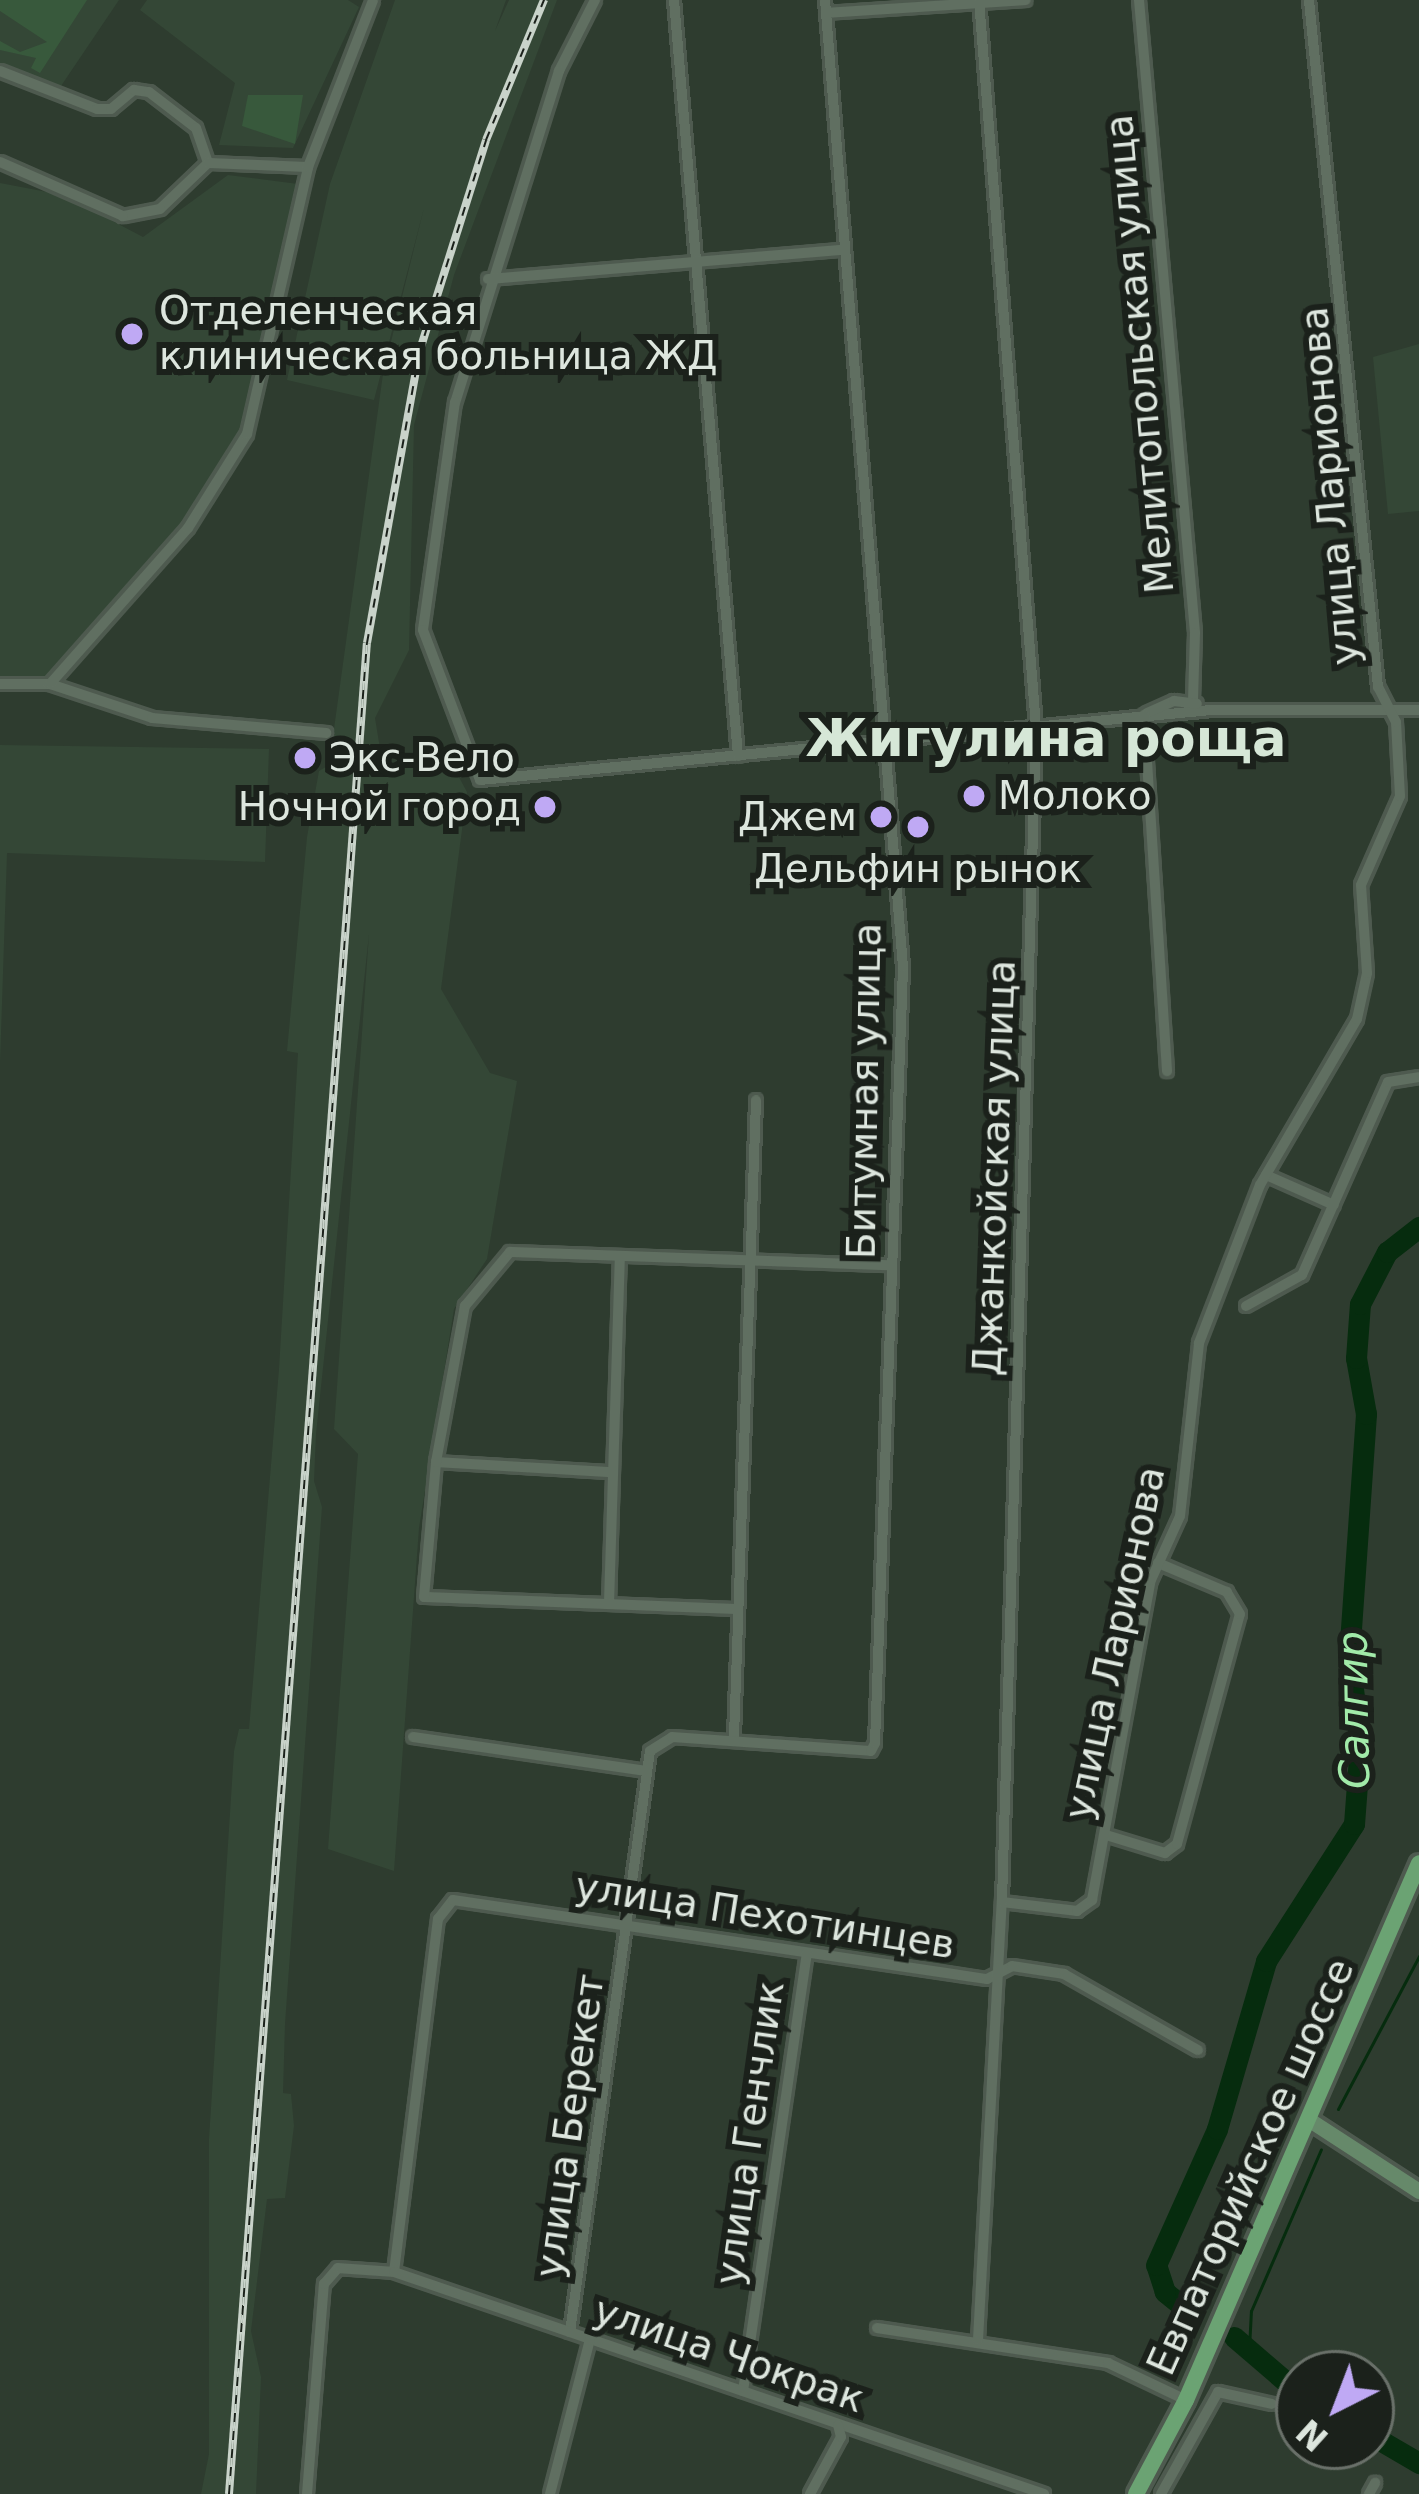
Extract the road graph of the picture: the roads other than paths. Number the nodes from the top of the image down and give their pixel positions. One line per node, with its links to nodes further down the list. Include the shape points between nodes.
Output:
1 (373, 0): 12 (street)
2 (595, 0): 15 (street, via 559,71)
3 (674, 0): 14 (street)
4 (1026, 0): 7 (street)
5 (1139, 0): 18 (street, Мелитопольская улица, via 1195,634)
6 (1309, 0): 19 (street, улица Ларионова, via 1378,687)
7 (979, 2): 8 (street); 23 (street, Джанкойская улица)
8 (825, 7): 13 (street, Битумная улица)
9 (0, 71): 11 (street, via 97,109 111,109 134,90 149,92 196,128)
10 (0, 162): 11 (street, via 123,216 160,209)
11 (208, 163): 12 (street)
12 (308, 166): 17 (street, via 247,434 188,528)
13 (841, 250): 14 (street); 25 (street, Битумная улица)
14 (695, 263): 15 (street); 26 (street)
15 (488, 279): 26 (street, via 455,402 423,630 480,780)
16 (0, 684): 17 (street)
17 (50, 684): 24 (street, via 152,718)
18 (1192, 702): 20 (street); 22 (street)
19 (1387, 706): 20 (street); 21 (street); 30 (street, улица Ларионова, via 1396,722 1400,796 1361,885 1367,973 1357,1019)
20 (1211, 710): 22 (street)
21 (1419, 710)
22 (1144, 715): 23 (street); 27 (street)
23 (1036, 727): 25 (street); 47 (street, Джанкойская улица)
24 (326, 733)
25 (884, 747): 26 (street); 34 (street, Битумная улица, via 903,968)
26 (738, 757)
27 (1167, 1072)
28 (1419, 1077): 31 (street, via 1388,1082)
29 (756, 1100): 33 (street)
30 (1266, 1175): 31 (street); 38 (street, улица Ларионова, via 1199,1343 1180,1516)
31 (1334, 1205): 35 (street, via 1303,1275)
32 (620, 1256): 33 (street); 36 (street, via 510,1252 497,1260 465,1306); 37 (street)
33 (752, 1261): 34 (street); 40 (street)
34 (891, 1264): 42 (street, Битумная улица, via 874,1747)
35 (1246, 1306)
36 (436, 1462): 37 (street); 39 (street, via 421,1588 427,1600)
37 (612, 1472): 39 (street)
38 (1158, 1563): 45 (street, улица Ларионова); 45 (street, via 1227,1592 1240,1614 1204,1767 1169,1851)
39 (608, 1603): 40 (street)
40 (737, 1609): 42 (street)
41 (413, 1737): 44 (street)
42 (734, 1737): 43 (street, Битумная улица)
43 (656, 1744): 44 (street, улица Берекет)
44 (647, 1771): 48 (street, улица Берекет)
45 (1106, 1835): 47 (street, улица Ларионова, via 1094,1894 1083,1909)
46 (1419, 1863): 52 (main road, Евпаторийское шоссе)
47 (1002, 1903): 50 (street, Джанкойская улица)
48 (630, 1929): 49 (street, улица Пехотинцев); 54 (street, улица Пехотинцев, via 462,1898 446,1904); 56 (street, улица Берекет)
49 (807, 1954): 50 (street, улица Пехотинцев, via 987,1979); 59 (street, улица Генчлик)
50 (999, 1973): 51 (street, улица Пехотинцев, via 1012,1966 1094,1984); 58 (street, Джанкойская улица)
51 (1198, 2050)
52 (1308, 2119): 53 (main road); 60 (main road, Евпаторийское шоссе)
53 (1419, 2192)
54 (394, 2272): 56 (street, улица Чокрак); 63 (street, улица Чокрак, via 338,2268 324,2284)
55 (878, 2328): 58 (street)
56 (570, 2332): 57 (street, улица Чокрак)
57 (590, 2339): 59 (street, улица Чокрак); 64 (street)
58 (978, 2340): 60 (street, via 1108,2362)
59 (743, 2392): 62 (street, улица Чокрак)
60 (1186, 2400): 67 (main road, Евпаторийское шоссе)
61 (1272, 2404): 68 (street, via 1218,2392)
62 (838, 2425): 65 (street, via 841,2437); 66 (street, улица Чокрак)
63 (307, 2494)
64 (550, 2494)
65 (810, 2494)
66 (1044, 2494)
67 (1136, 2494)
68 (1161, 2494)

